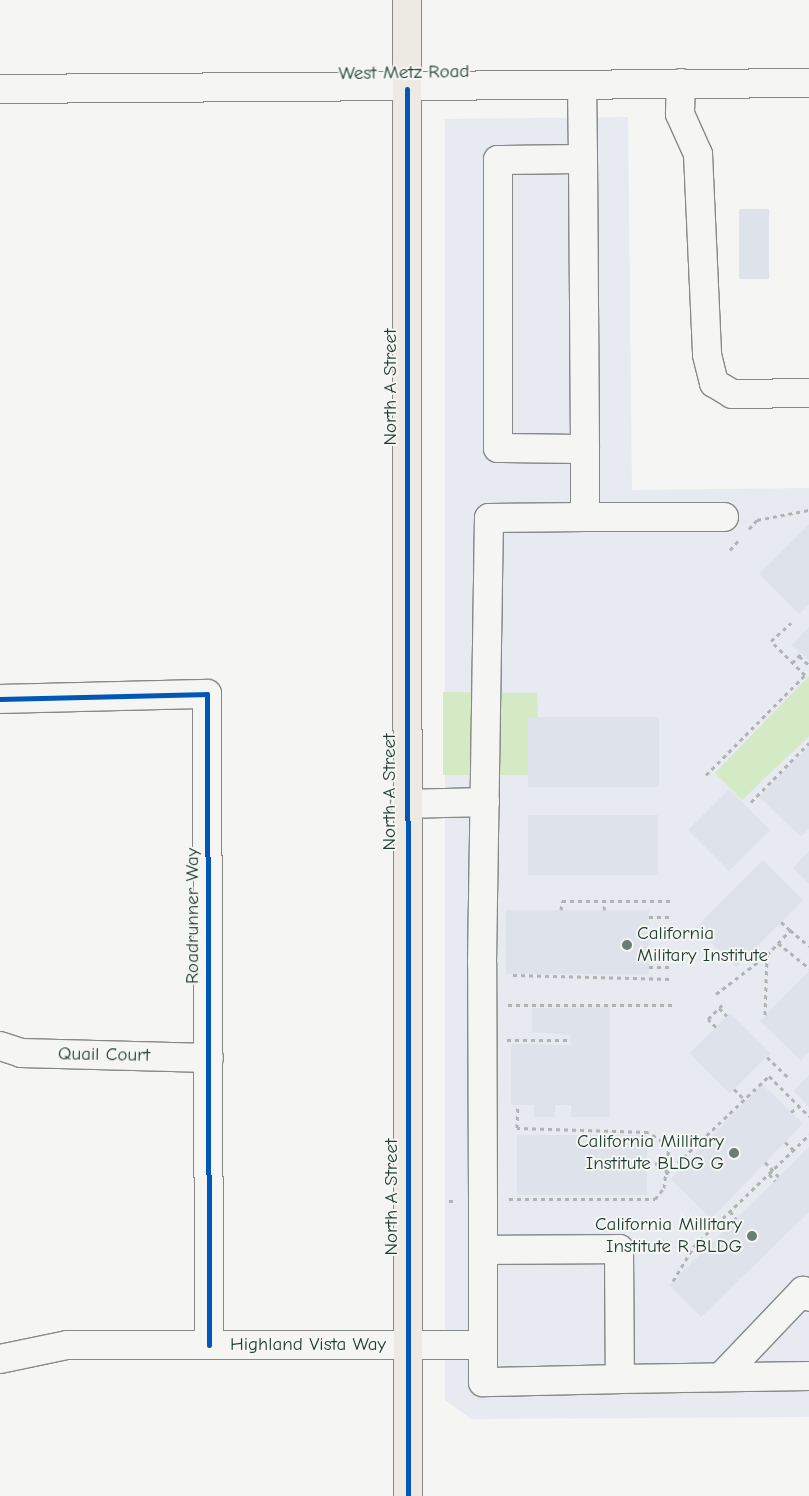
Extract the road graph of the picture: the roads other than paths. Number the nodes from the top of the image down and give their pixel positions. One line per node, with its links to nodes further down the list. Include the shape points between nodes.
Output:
1 (407, 0): 6 (main road, North A Street)
2 (681, 83): 3 (street, West Metz Road); 4 (street, West Metz Road); 8 (street, via 680,114 698,154 707,355 714,384 732,394)
3 (809, 83)
4 (582, 85): 6 (street, West Metz Road); 7 (street)
5 (0, 89): 6 (street, West Metz Road)
6 (407, 89): 14 (main road, North A Street)
7 (583, 159): 9 (street); 9 (street, via 498,160 498,448)
8 (809, 393)
9 (585, 449): 10 (street)
10 (585, 517): 11 (street); 13 (street, via 489,518)
11 (737, 529)
12 (0, 698): 16 (street, Roadrunner Way, via 207,694)
13 (485, 802): 14 (street); 17 (street)
14 (405, 804): 20 (main road, North A Street)
15 (0, 1046): 16 (street, Quail Court, via 21,1053)
16 (209, 1058): 19 (street, Roadrunner Way)
17 (483, 1250): 21 (street); 25 (street, via 619,1249)
18 (809, 1297): 24 (street, via 802,1291)
19 (209, 1344): 20 (street, Highland Vista Way); 22 (street, Highland Vista Way, via 67,1344)
20 (408, 1345): 21 (street, Highland Vista Way); 26 (main road, North A Street)
21 (483, 1345): 25 (street, via 483,1382)
22 (0, 1359)
23 (809, 1376): 24 (street)
24 (721, 1378): 25 (street)
25 (620, 1379)
26 (408, 1496)

